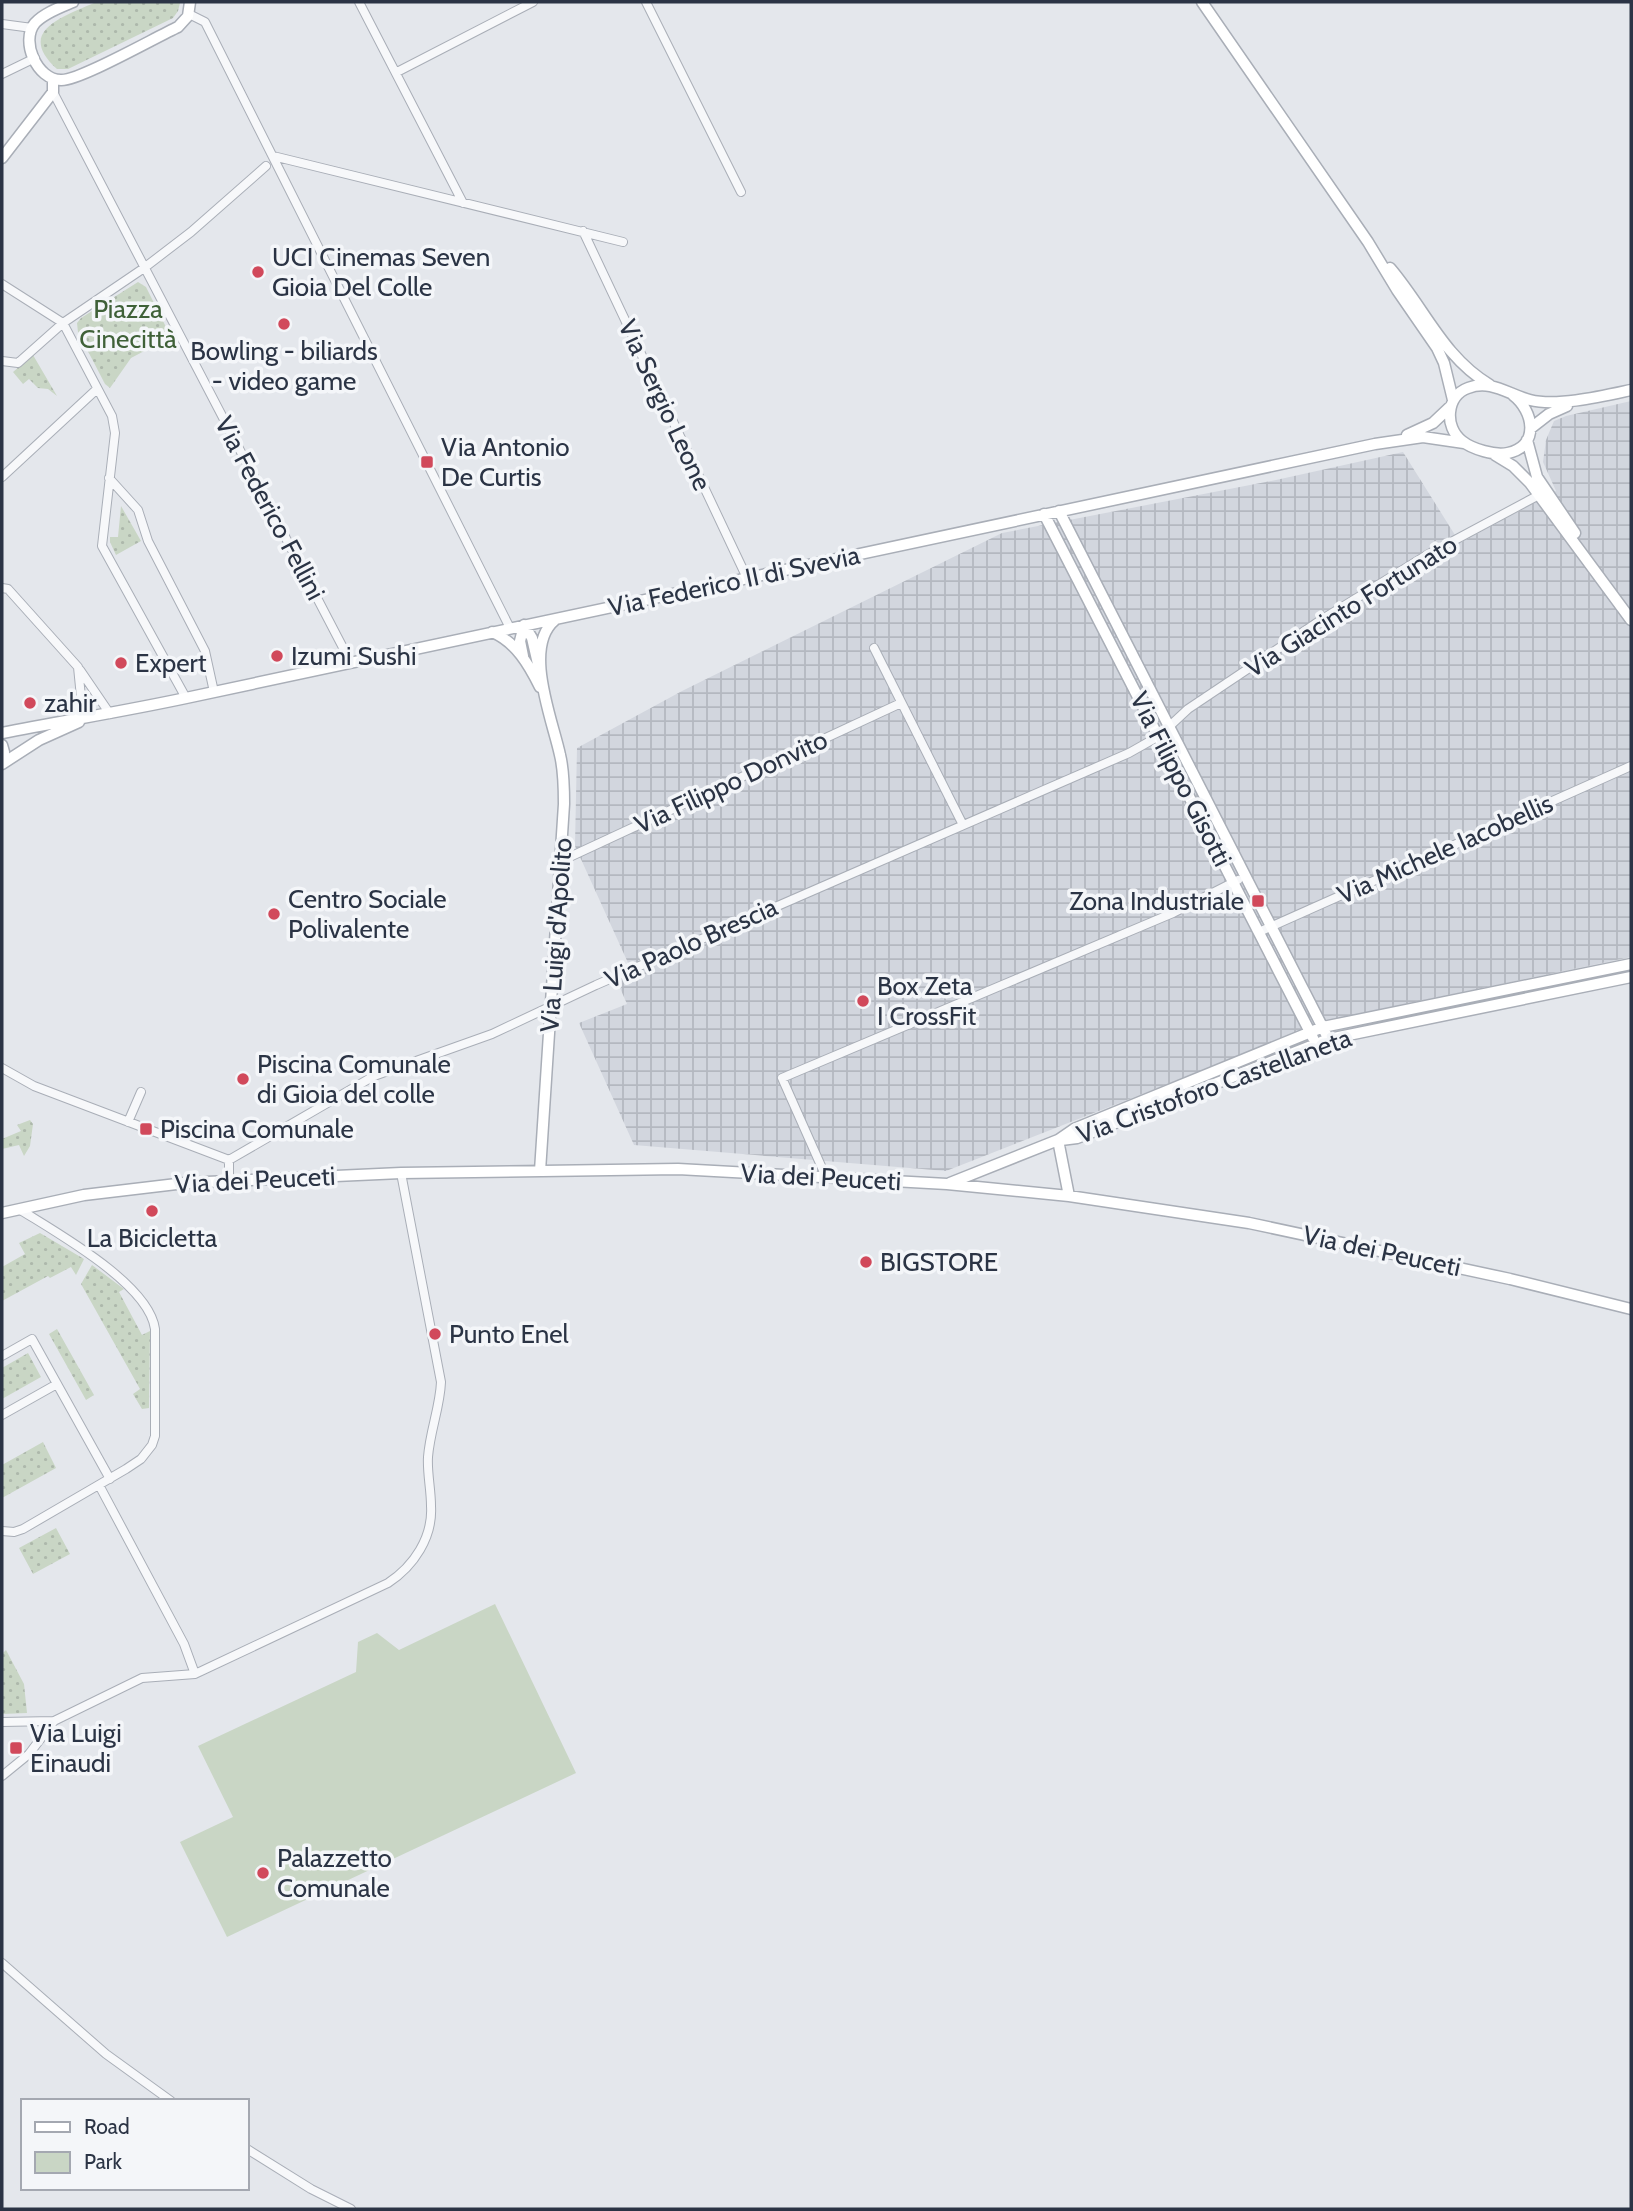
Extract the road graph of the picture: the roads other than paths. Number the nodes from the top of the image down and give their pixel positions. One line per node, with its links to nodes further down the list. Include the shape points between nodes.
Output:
1 (73, 2): 8 (main road, via 40,18)
2 (359, 2): 10 (street)
3 (533, 2): 10 (street)
4 (646, 2): 17 (street)
5 (1202, 2): 21 (main road)
6 (190, 8): 12 (main road, via 177,27 77,77); 14 (street, via 205,22)
7 (2, 24): 8 (street)
8 (32, 28): 9 (main road, via 29,43)
9 (35, 58): 11 (street); 12 (main road, via 42,72)
10 (397, 72): 18 (street)
11 (2, 74)
12 (53, 79): 13 (main road)
13 (53, 92): 15 (main road); 22 (street, Via Federico Fellini)
14 (273, 156): 18 (street); 47 (street)
15 (2, 158)
16 (266, 166): 22 (street)
17 (741, 192)
18 (463, 202): 19 (street)
19 (583, 232): 20 (street); 41 (street, Via Sergio Leone)
20 (623, 242)
21 (1368, 242): 26 (main road, via 1452,354); 31 (main road, via 1441,356)
22 (144, 268): 24 (street); 50 (street, Via Federico Fellini)
23 (2, 284): 24 (street)
24 (63, 323): 25 (street, via 18,363); 27 (street)
25 (2, 361)
26 (1491, 385): 29 (main road); 31 (main road, via 1466,388)
27 (97, 389): 36 (street); 37 (street, via 115,428)
28 (1631, 390): 30 (main road)
29 (1513, 395): 30 (main road, via 1547,403); 32 (main road, via 1530,417)
30 (1596, 397): 32 (main road, via 1558,408)
31 (1452, 403): 33 (main road, via 1451,424); 34 (main road, via 1422,430)
32 (1529, 434): 35 (main road, via 1515,451); 42 (main road, via 1537,477)
33 (1464, 443): 34 (main road, via 1423,437); 35 (main road)
34 (1375, 444): 39 (main road, Via Federico II di Svevia)
35 (1493, 453): 38 (main road, via 1520,472)
36 (2, 477)
37 (109, 478): 54 (street, via 138,510 148,541 205,652); 55 (street, via 102,546)
38 (1539, 495): 42 (main road); 61 (street, Via Giacinto Fortunato, via 1427,555 1321,620)
39 (1059, 511): 40 (main road, Via Federico II di Svevia); 61 (main road, Via Filippo Gisotti)
40 (1044, 514): 41 (main road, Via Federico II di Svevia); 63 (main road, Via Filippo Gisotti)
41 (747, 578): 44 (main road, Via Federico II di Svevia)
42 (1606, 583): 45 (main road)
43 (4, 587): 51 (street)
44 (557, 618): 46 (main road, Via Federico II di Svevia); 53 (main road, Via Luigi d'Apolito, via 545,634)
45 (1631, 620)
46 (524, 625): 47 (main road, Via Federico II di Svevia); 52 (main road, via 520,641); 53 (main road)
47 (510, 628): 48 (main road, Via Federico II di Svevia)
48 (492, 632): 50 (main road, Via Federico II di Svevia); 52 (main road, Via Luigi d'Apolito, via 507,640)
49 (874, 648): 57 (street)
50 (351, 663): 54 (main road, Via Federico II di Svevia)
51 (78, 667): 58 (street); 60 (street, via 81,697)
52 (528, 667): 56 (main road, Via Luigi d'Apolito)
53 (541, 670): 56 (main road, Via Luigi d'Apolito)
54 (214, 692): 55 (main road, Via Federico II di Svevia)
55 (186, 698): 58 (main road, Via Federico II di Svevia)
56 (545, 699): 68 (main road, Via Luigi d'Apolito, via 563,772)
57 (901, 702): 67 (street); 68 (street, Via Filippo Donvito)
58 (110, 714): 59 (main road, Via Federico II di Svevia)
59 (93, 717): 60 (main road, Via Federico II di Svevia); 65 (main road, Via Federico II di Svevia, via 39,740)
60 (74, 719): 62 (main road, Via Federico II di Svevia)
61 (1169, 726): 63 (street, Via Giacinto Fortunato); 69 (main road, Via Filippo Gisotti)
62 (2, 733)
63 (1159, 736): 67 (street, Via Paolo Brescia); 70 (main road, Via Filippo Gisotti)
64 (2, 745): 65 (main road)
65 (2, 763)
66 (1631, 766): 71 (street, Via Michele Iacobellis)
67 (962, 825): 75 (street, Via Paolo Brescia)
68 (561, 861): 75 (main road, Via Luigi d'Apolito)
69 (1246, 876): 70 (street); 71 (main road, Via Filippo Gisotti)
70 (1234, 882): 72 (main road, Via Filippo Gisotti); 87 (street, via 1173,913 782,1078)
71 (1271, 927): 72 (street, Via Michele Iacobellis); 76 (main road, Via Filippo Gisotti)
72 (1259, 932): 77 (main road, Via Filippo Gisotti)
73 (1631, 964): 76 (main road, Via Cristoforo Castellaneta)
74 (1631, 977): 78 (main road, Via Cristoforo Castellaneta)
75 (551, 1006): 84 (street, Via Paolo Brescia, via 492,1034 374,1076); 85 (main road, Via Luigi d'Apolito)
76 (1323, 1027): 77 (main road, Via Cristoforo Castellaneta); 78 (main road, Via Filippo Gisotti)
77 (1310, 1032): 79 (main road, Via Filippo Gisotti); 83 (main road, Via Cristoforo Castellaneta, via 1074,1129)
78 (1329, 1040): 79 (main road, Via Cristoforo Castellaneta)
79 (1316, 1044): 83 (main road, Via Cristoforo Castellaneta, via 1077,1138)
80 (2, 1068): 82 (street, via 34,1086)
81 (141, 1092): 82 (street)
82 (128, 1122): 84 (street)
83 (1058, 1140): 89 (main road); 90 (main road)
84 (229, 1160): 88 (street)
85 (540, 1171): 86 (main road, Via dei Peuceti); 87 (main road, Via dei Peuceti, via 678,1169)
86 (401, 1173): 88 (main road, Via dei Peuceti); 100 (street, via 442,1382 428,1458 432,1507 425,1541 409,1566 388,1583)
87 (827, 1177): 89 (main road, Via dei Peuceti)
88 (229, 1180): 91 (main road, Via dei Peuceti, via 103,1192)
89 (947, 1184): 90 (main road, Via dei Peuceti)
90 (1069, 1196): 93 (main road, Via dei Peuceti, via 1276,1228)
91 (19, 1209): 92 (main road, Via dei Peuceti); 97 (street, via 121,1279 153,1318 155,1436 141,1460)
92 (2, 1213)
93 (1631, 1309)
94 (2, 1356): 95 (street, via 32,1339)
95 (57, 1384): 96 (street); 97 (street)
96 (2, 1415)
97 (110, 1479): 98 (street)
98 (99, 1485): 99 (street, via 23,1529); 100 (street, via 184,1644)
99 (2, 1531)
100 (195, 1674): 101 (street, via 142,1678)
101 (54, 1721): 102 (street); 103 (street, via 29,1754)
102 (2, 1722)
103 (2, 1776)
104 (2, 1964): 105 (street, via 115,2061)
105 (168, 2099)
106 (248, 2150): 107 (street)
107 (351, 2209)

